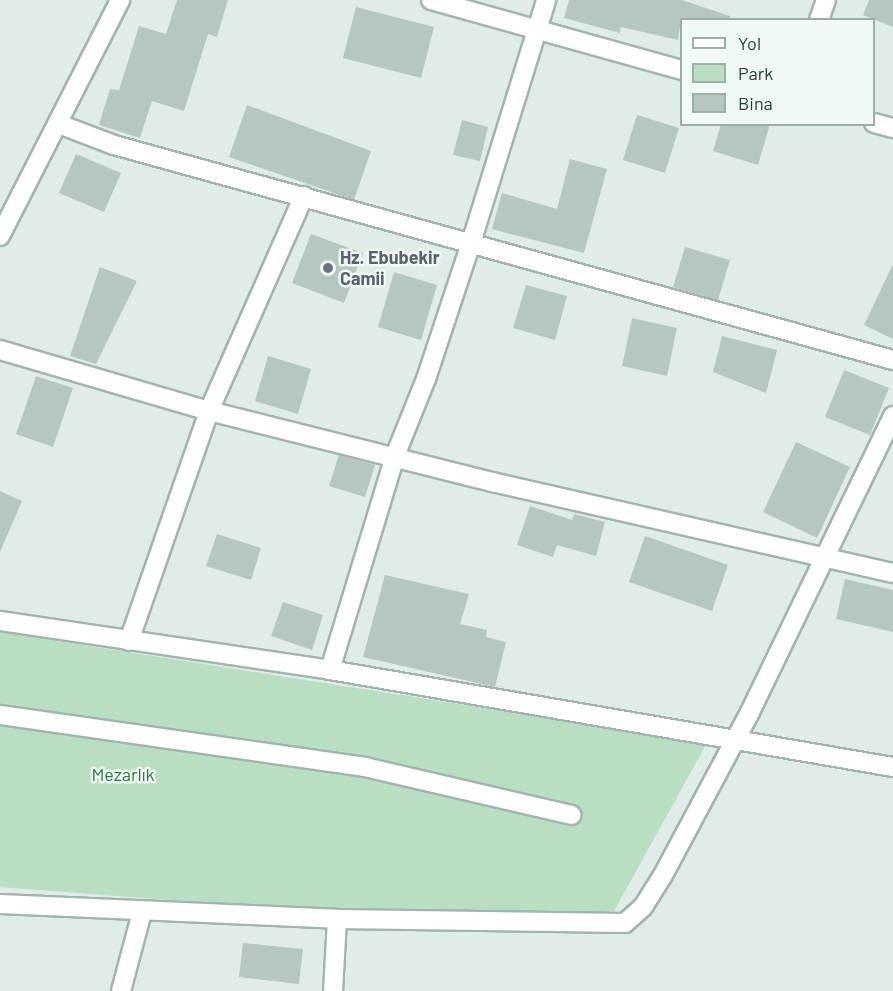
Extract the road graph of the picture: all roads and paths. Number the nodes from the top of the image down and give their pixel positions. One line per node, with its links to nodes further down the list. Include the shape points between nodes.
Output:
1 (120, 0): 8 (street)
2 (431, 0): 6 (street)
3 (546, 0): 6 (street)
4 (826, 0): 5 (street)
5 (820, 18)
6 (538, 28): 7 (street); 13 (street)
7 (680, 70)
8 (58, 124): 11 (street, via 114,145); 12 (street)
9 (875, 124): 10 (street)
10 (893, 128)
11 (304, 196): 13 (street); 16 (street)
12 (0, 236)
13 (471, 243): 15 (street); 18 (street, via 426,380)
14 (0, 350): 16 (street)
15 (893, 360)
16 (209, 411): 18 (street); 22 (street)
17 (893, 416): 19 (street)
18 (395, 456): 19 (street); 23 (street)
19 (826, 558): 20 (street); 25 (street)
20 (893, 573)
21 (0, 621): 22 (street)
22 (129, 641): 23 (street)
23 (330, 670): 25 (street)
24 (0, 715): 27 (street, via 365,767)
25 (735, 738): 26 (street); 30 (street, via 662,877 643,907 625,923)
26 (893, 767)
27 (571, 815)
28 (0, 904): 29 (street)
29 (142, 912): 30 (street); 31 (street)
30 (337, 919): 32 (street)
31 (121, 991)
32 (333, 991)

